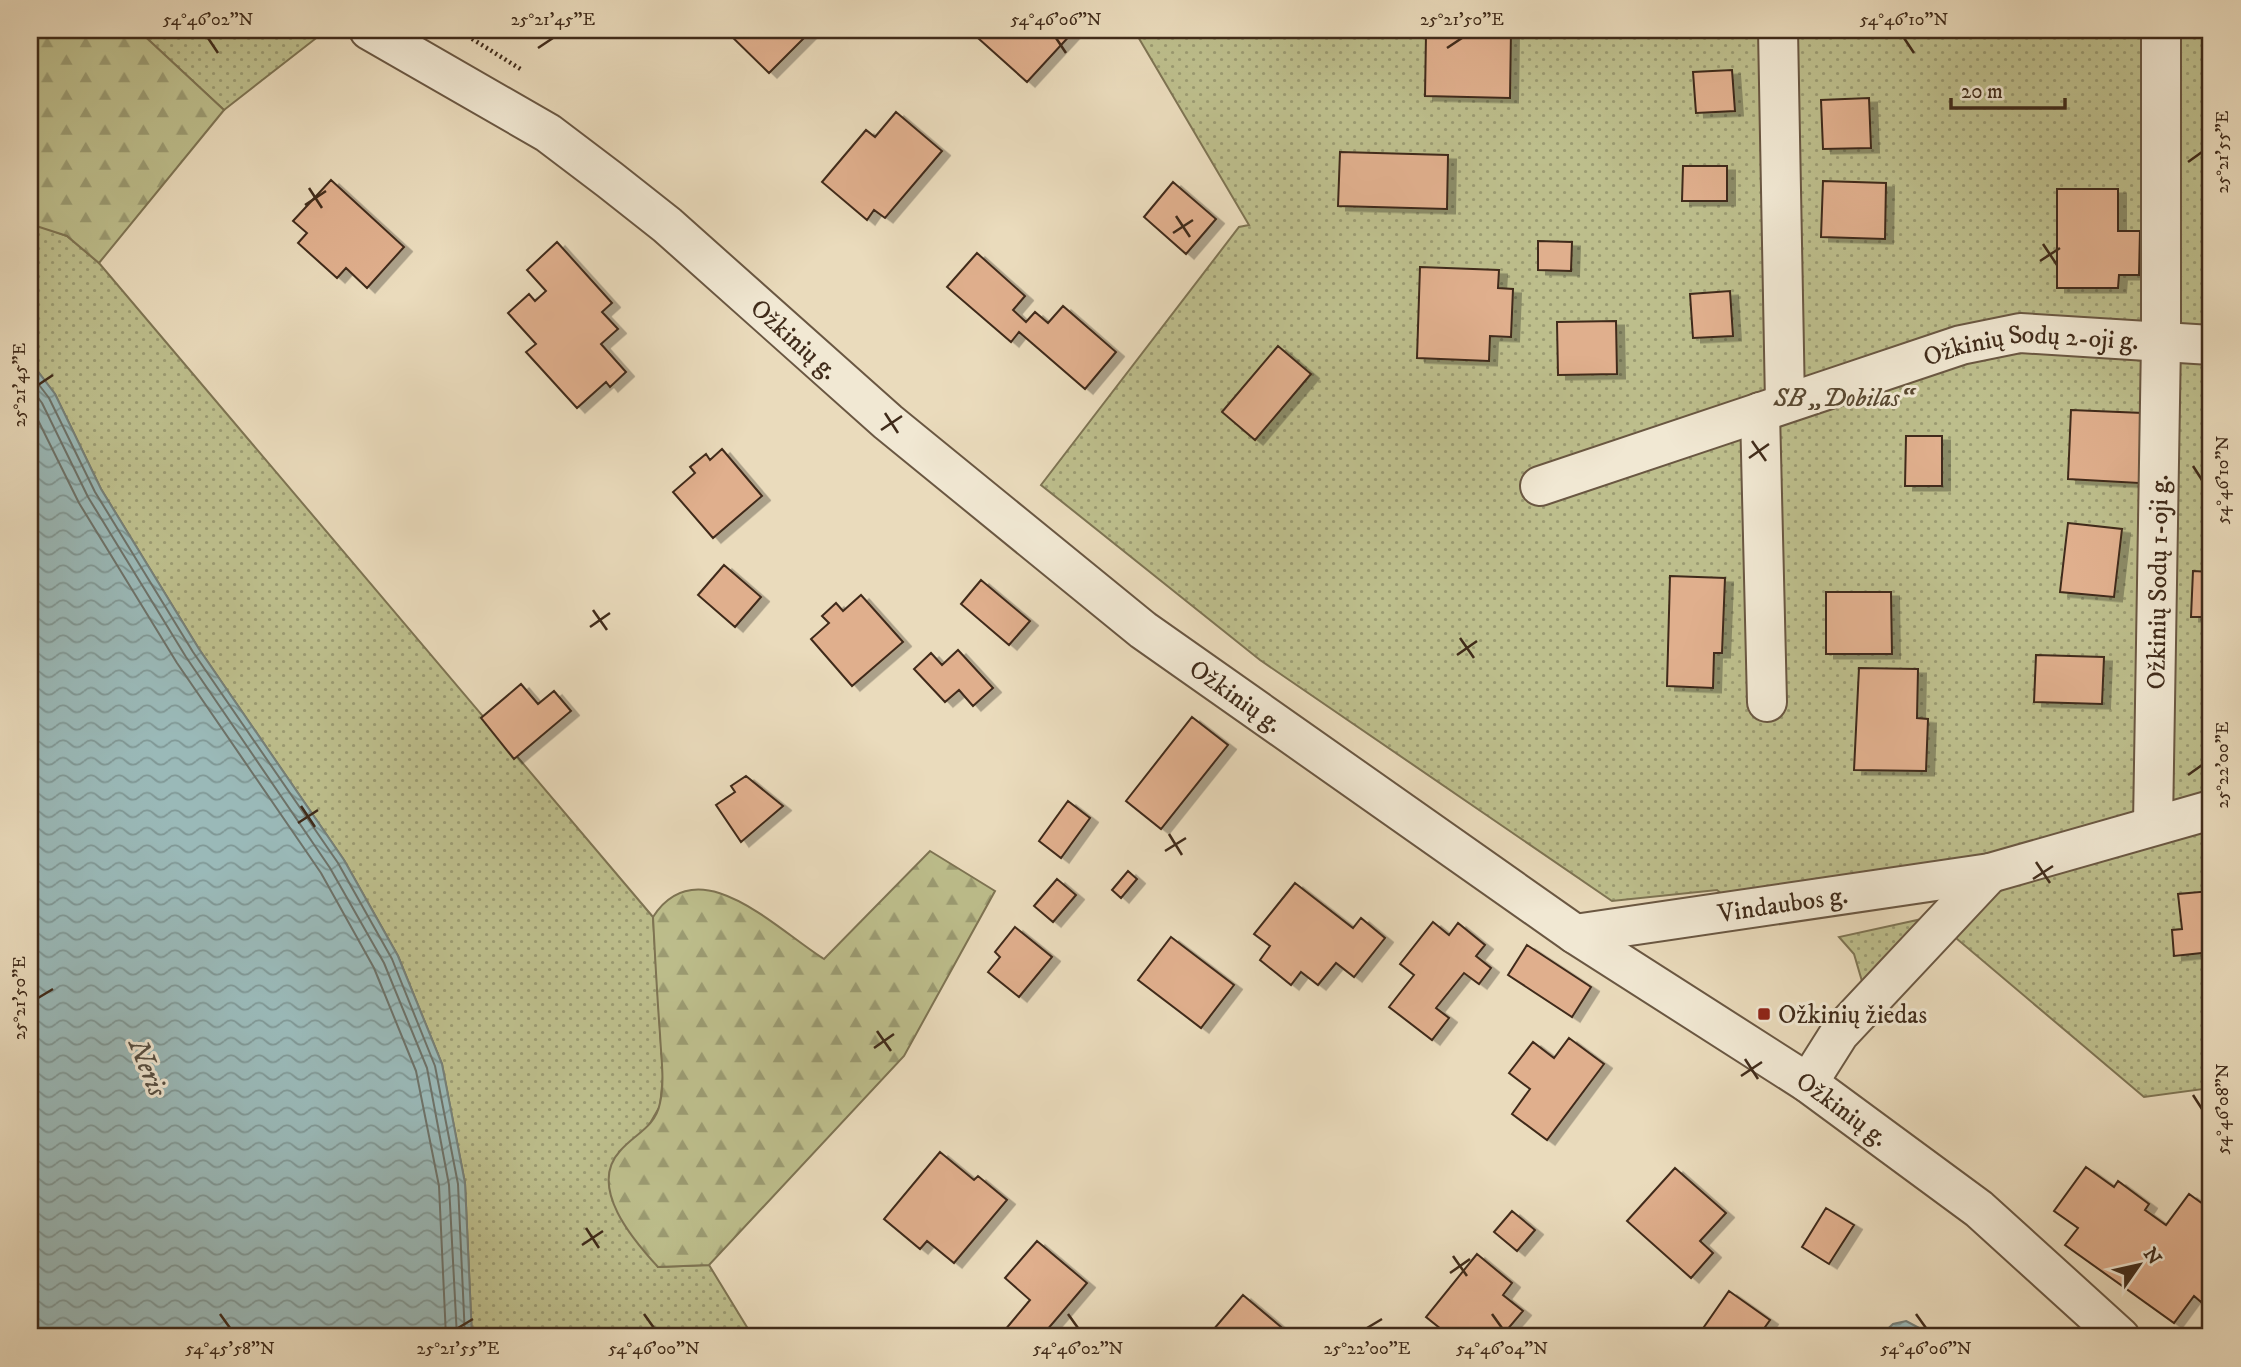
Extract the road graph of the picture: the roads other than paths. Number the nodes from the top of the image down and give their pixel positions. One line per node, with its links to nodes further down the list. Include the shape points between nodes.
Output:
1 (369, 30): 12 (street, Ožkinių g., via 548,133 667,225 888,422 1143,630)
2 (1778, 30): 6 (street)
3 (2161, 30): 4 (street, Ožkinių Sodų 1-oji g.)
4 (2161, 342): 5 (street); 6 (street, Ožkinių Sodų 2-oji g., via 2020,333 1961,345); 10 (street, Ožkinių Sodų 1-oji g.)
5 (2211, 345)
6 (1772, 407): 7 (street, Ožkinių Sodų 2-oji g.); 8 (street)
7 (1541, 486)
8 (1767, 702)
9 (2211, 810): 10 (street, Vindaubos g.)
10 (2153, 824): 11 (street, Vindaubos g.)
11 (1990, 873): 12 (street, Vindaubos g.); 13 (street, via 1839,1034)
12 (1575, 934): 13 (street, Ožkinių g.)
13 (1808, 1083): 14 (street, Ožkinių g., via 1979,1209)
14 (2120, 1337)

